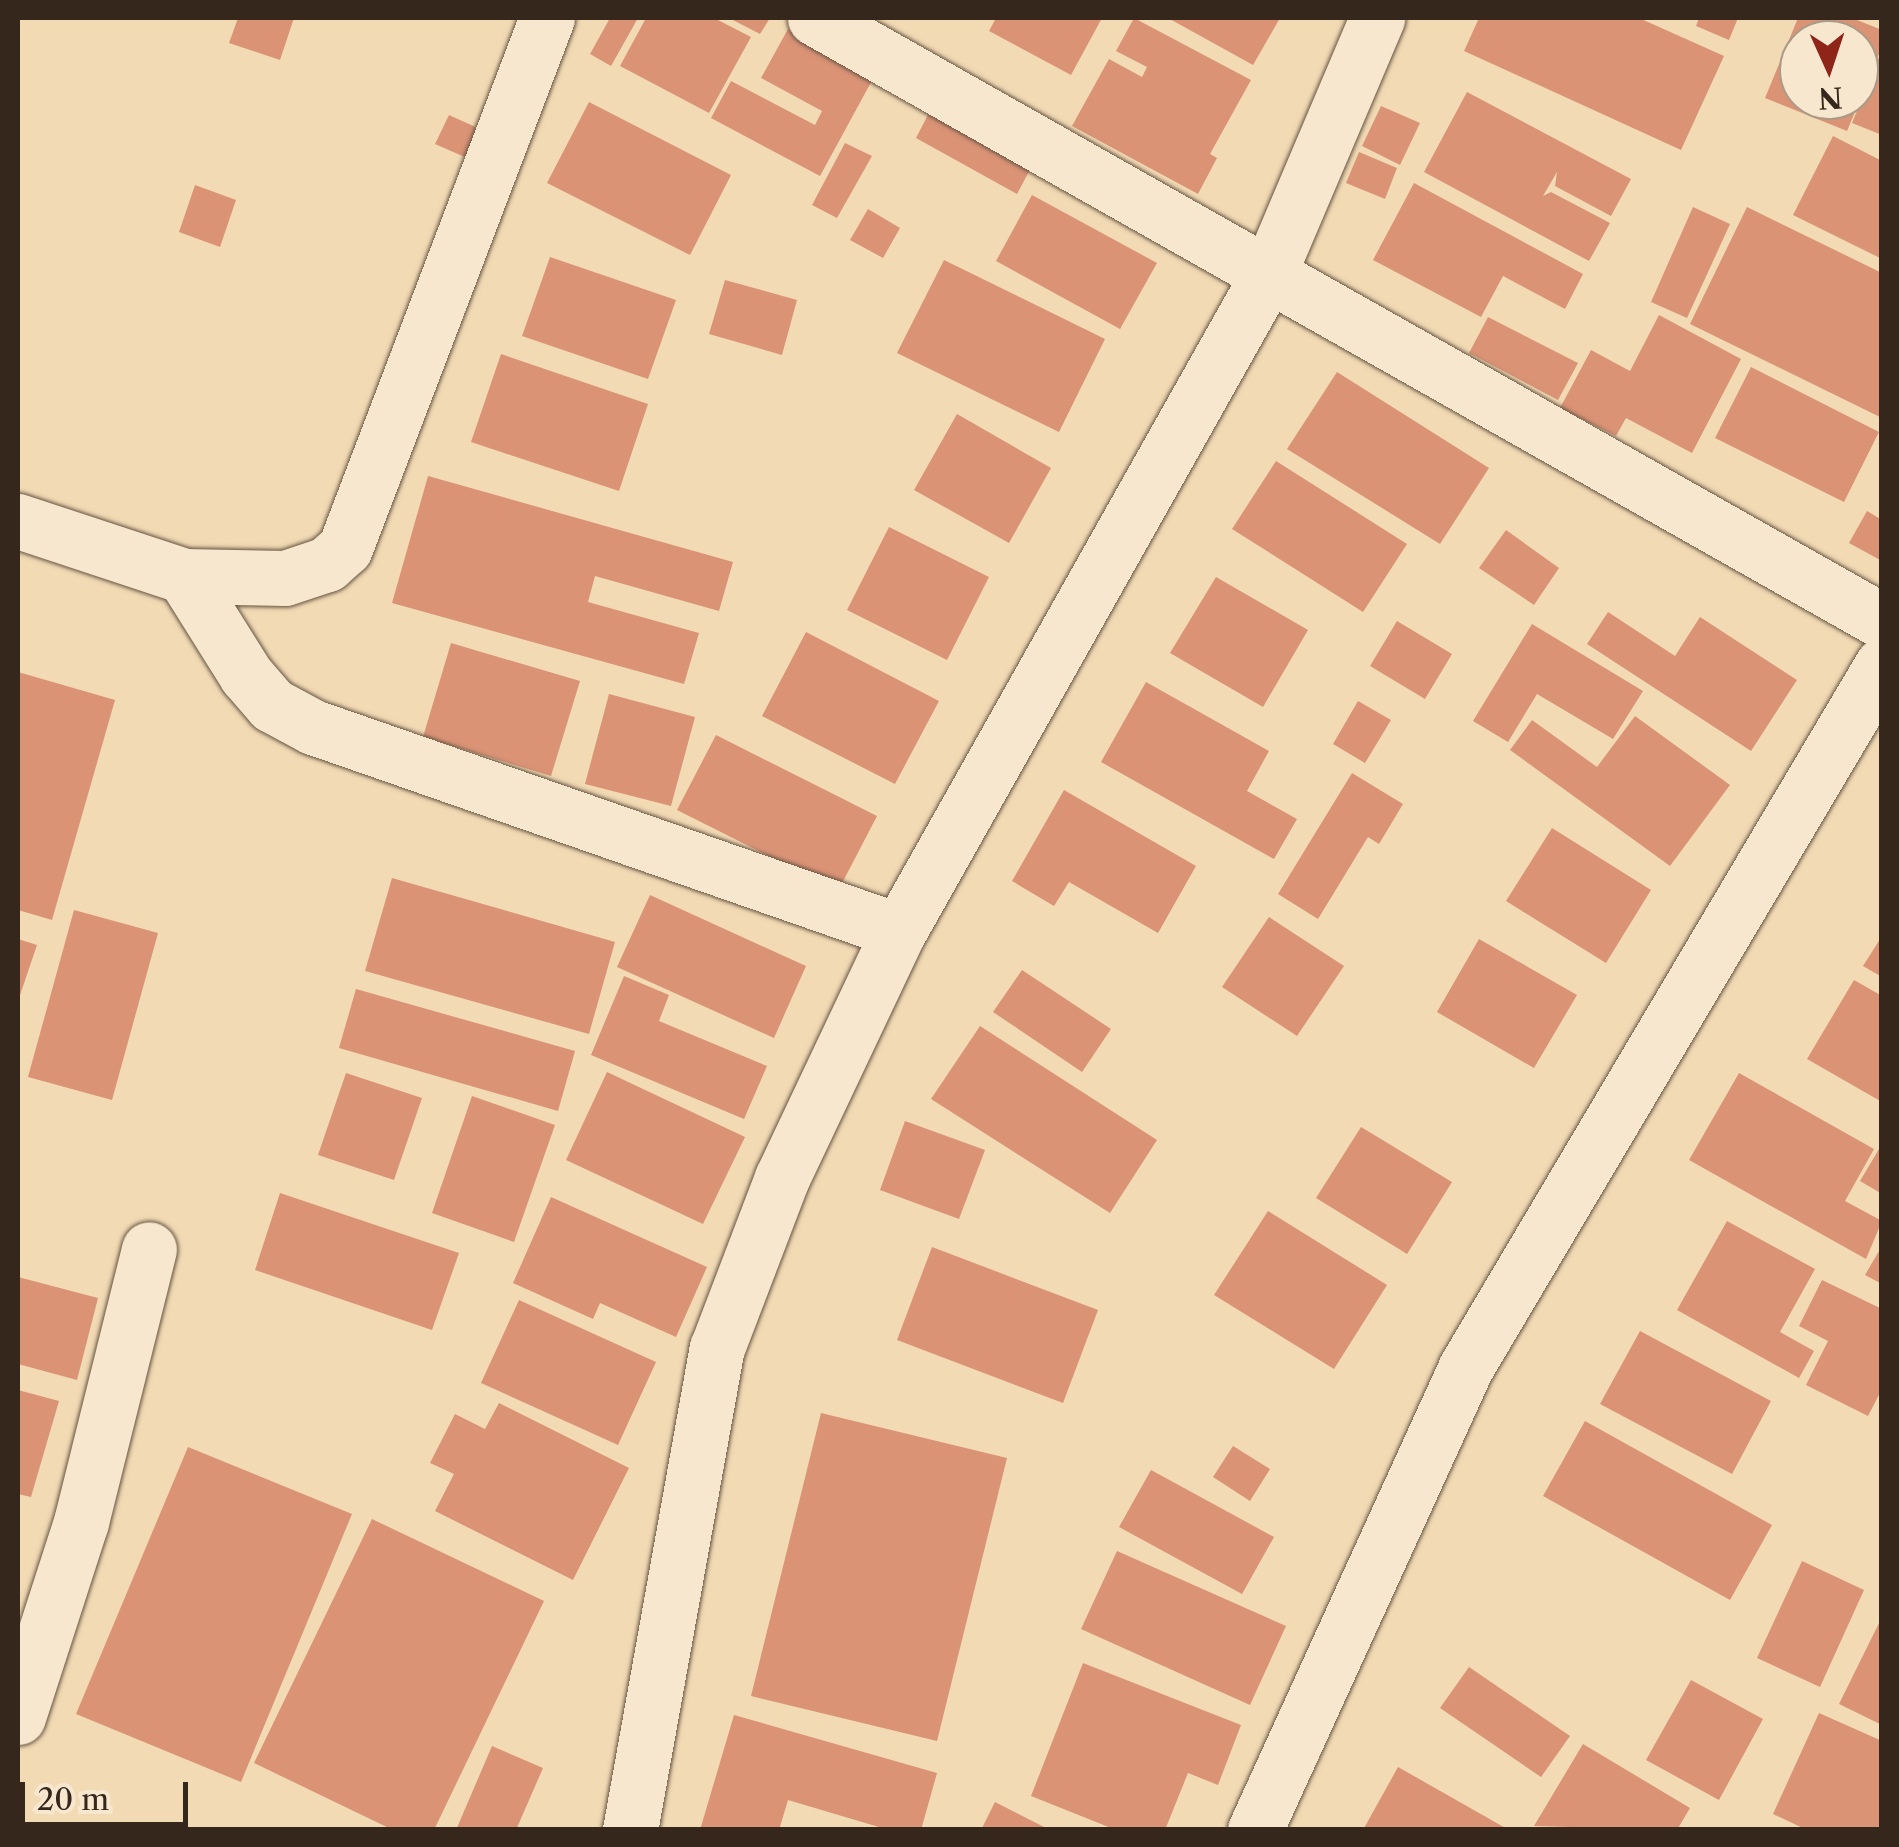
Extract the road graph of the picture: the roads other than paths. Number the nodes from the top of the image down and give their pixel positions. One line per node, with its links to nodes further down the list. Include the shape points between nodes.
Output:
1 (547, 18): 6 (street, via 344,548 327,564 284,578)
2 (815, 18): 4 (street)
3 (1377, 18): 4 (street)
4 (1269, 273): 7 (street); 9 (street)
5 (18, 521): 6 (street)
6 (184, 576): 9 (street, via 246,675 272,704 313,727)
7 (1882, 621)
8 (1882, 665): 13 (street, via 1466,1367)
9 (899, 930): 12 (street, via 782,1178 717,1348)
10 (149, 1249): 11 (street, via 82,1522)
11 (18, 1717)
12 (630, 1830)
13 (1255, 1830)

